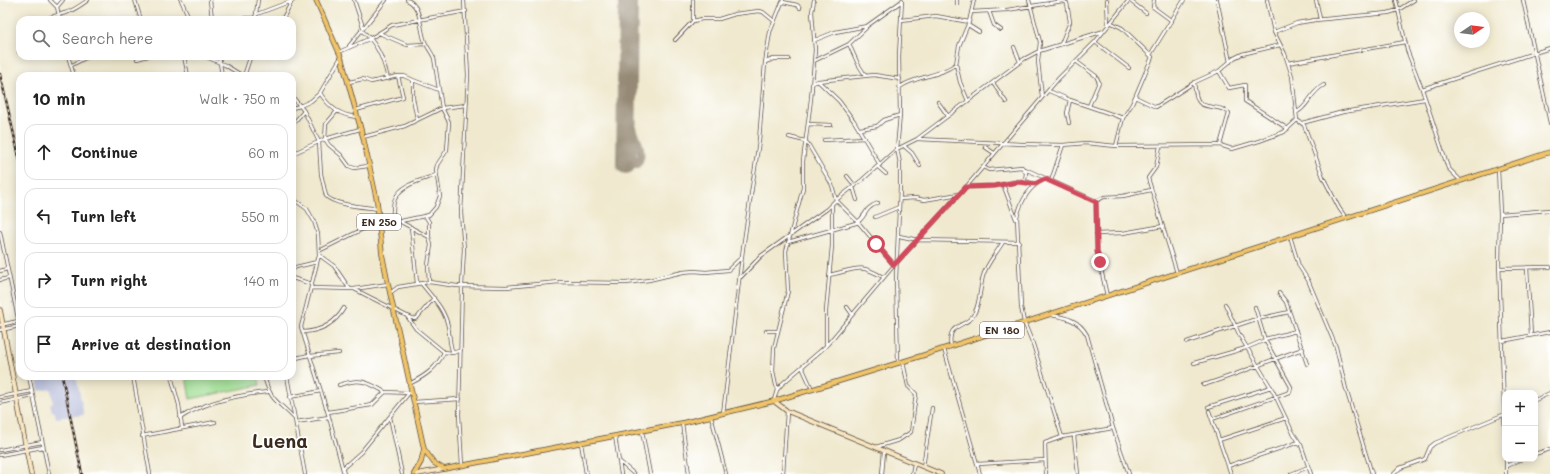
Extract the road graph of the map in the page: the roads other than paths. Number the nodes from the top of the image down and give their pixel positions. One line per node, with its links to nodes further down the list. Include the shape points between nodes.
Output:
1 (50, 0): 33 (street)
2 (63, 0): 33 (street)
3 (88, 0): 40 (street, via 71,11)
4 (135, 0): 43 (street)
5 (181, 0): 44 (street)
6 (210, 0): 45 (street)
7 (258, 0): 41 (street)
8 (293, 0): 41 (street); 46 (street)
9 (316, 0): 76 (main road, EN 250)
10 (354, 0): 57 (street)
11 (386, 0): 57 (street)
12 (407, 0): 47 (street, via 414,6)
13 (464, 0): 36 (street)
14 (693, 0): 50 (street)
15 (814, 0): 65 (street, via 812,20)
16 (957, 0): 31 (street)
17 (974, 0): 38 (street)
18 (1029, 0): 32 (street)
19 (1107, 0): 56 (street)
20 (1129, 0): 39 (street); 54 (street)
21 (1154, 0): 52 (street, via 1152,7)
22 (1184, 0): 52 (street)
23 (1217, 0): 90 (street)
24 (1267, 0): 61 (street)
25 (1316, 0): 48 (street)
26 (1396, 0): 35 (street)
27 (1414, 0): 35 (street)
28 (1523, 0): 77 (street)
29 (783, 1): 34 (street); 51 (street)
30 (902, 1): 49 (street); 55 (street)
31 (956, 4)
32 (1031, 6): 37 (street); 70 (street, via 1064,1 1067,3 1070,22); 75 (street, via 1040,42)
33 (57, 7): 40 (street)
34 (800, 8)
35 (1398, 10): 48 (street); 67 (street)
36 (466, 11): 47 (street); 126 (street)
37 (989, 11): 38 (street); 58 (street, via 994,25)
38 (971, 12): 53 (street)
39 (1146, 13)
40 (60, 14): 42 (street)
41 (257, 14)
42 (51, 16)
43 (140, 16)
44 (188, 16)
45 (212, 16)
46 (284, 16)
47 (419, 19): 62 (street, via 392,25); 68 (street)
48 (1320, 19): 61 (street, via 1296,23)
49 (901, 20): 53 (street, via 936,16); 105 (street)
50 (693, 21): 51 (street, via 759,11); 64 (street)
51 (774, 21): 87 (street)
52 (1172, 21): 78 (street)
53 (968, 23): 60 (street); 93 (street, via 959,46)
54 (1112, 23): 56 (street); 78 (street, via 1122,28)
55 (867, 26): 65 (street, via 834,32); 69 (street)
56 (1108, 26): 59 (street)
57 (362, 28): 63 (street); 72 (street)
58 (1001, 30)
59 (1105, 30): 66 (street); 70 (street)
60 (979, 32)
61 (1274, 32): 71 (street)
62 (379, 33): 63 (street); 68 (street, via 407,45)
63 (371, 38): 72 (street); 104 (street, via 382,58)
64 (675, 40)
65 (815, 40): 86 (street)
66 (1095, 42): 89 (street); 95 (street)
67 (1405, 42): 92 (street); 114 (street)
68 (426, 44): 115 (street, via 434,58)
69 (849, 44): 86 (street); 102 (street)
70 (1061, 44): 75 (street)
71 (1280, 45): 90 (street, via 1242,54); 92 (street)
72 (349, 46): 76 (street)
73 (1014, 47): 88 (street)
74 (1550, 48): 77 (street)
75 (1039, 51): 88 (street); 119 (street)
76 (339, 52): 79 (main road, EN 250)
77 (1535, 53): 114 (street); 144 (street)
78 (1150, 55): 118 (street, via 1152,60)
79 (341, 57): 108 (main road, EN 250); 117 (street)
80 (789, 59): 87 (street)
81 (70, 60): 94 (street)
82 (79, 60): 94 (street)
83 (185, 60): 98 (street)
84 (213, 60): 91 (street)
85 (249, 60): 101 (street)
86 (813, 61): 109 (street)
87 (765, 62): 221 (street, via 759,141)
88 (1020, 62): 111 (street)
89 (1076, 62): 116 (street); 128 (street, via 1096,76 1099,82)
90 (1230, 62): 96 (street)
91 (219, 63): 99 (street); 100 (street)
92 (1288, 63): 134 (street, via 1294,83)
93 (956, 64): 113 (street, via 947,70); 123 (street)
94 (72, 65): 97 (street)
95 (1129, 68)
96 (1219, 71): 110 (street); 148 (street, via 1229,88 1245,84 1245,101)
97 (73, 72)
98 (187, 72)
99 (221, 72)
100 (236, 72)
101 (245, 72)
102 (865, 75): 105 (street); 107 (street)
103 (398, 76): 104 (street); 106 (street); 131 (street, via 402,97)
104 (388, 78): 108 (street, via 371,82 363,79)
105 (900, 79): 113 (street)
106 (414, 80): 115 (street); 139 (street, via 413,98)
107 (818, 81): 109 (street); 149 (street, via 839,101)
108 (349, 82): 131 (main road, EN 250)
109 (813, 82): 145 (street)
110 (1194, 82): 118 (street, via 1156,107); 160 (street, via 1201,104 1222,108 1229,113)
111 (993, 83): 123 (street); 125 (street)
112 (1324, 85): 134 (street, via 1316,90)
113 (900, 87): 135 (street)
114 (1422, 89): 120 (street)
115 (439, 90): 130 (street)
116 (1049, 91): 119 (street); 121 (street)
117 (320, 93): 127 (street); 133 (street)
118 (1135, 97): 138 (street)
119 (1042, 98): 158 (street)
120 (1426, 99): 143 (street, via 1343,112); 180 (street, via 1448,168)
121 (1070, 100): 128 (street); 142 (street, via 1067,113)
122 (296, 101): 127 (street)
123 (968, 101): 136 (street)
124 (938, 102): 136 (street)
125 (1006, 102)
126 (466, 105): 130 (street); 243 (street, via 461,213 464,249)
127 (300, 106): 129 (street); 132 (street)
128 (1089, 106): 138 (street)
129 (296, 107)
130 (442, 108): 139 (street); 176 (street, via 449,122 448,140 444,156 437,165)
131 (356, 110): 137 (main road, EN 250)
132 (304, 111): 140 (street); 157 (street)
133 (337, 112): 137 (street); 154 (street, via 326,124)
134 (1297, 112): 141 (street)
135 (900, 115): 149 (street, via 884,120 877,126); 165 (street)
136 (948, 116): 153 (street)
137 (357, 117): 147 (main road, EN 250)
138 (1123, 118): 162 (street)
139 (417, 119): 150 (street, via 405,126)
140 (296, 120)
141 (1298, 120): 143 (street); 148 (street)
142 (1069, 123)
143 (1302, 123): 203 (street, via 1330,190)
144 (1550, 123)
145 (808, 124): 146 (street); 156 (street)
146 (831, 125)
147 (360, 129): 150 (main road, EN 250); 154 (street)
148 (1288, 129): 160 (street, via 1232,149)
149 (860, 130): 152 (street)
150 (363, 137): 169 (main road, EN 250)
151 (789, 138): 156 (street)
152 (865, 138): 155 (street); 170 (street)
153 (917, 139): 158 (street); 161 (street)
154 (325, 140): 157 (street); 169 (street, via 349,166)
155 (824, 140)
156 (805, 141): 190 (street, via 832,185); 215 (street, via 802,194)
157 (319, 142): 166 (street); 196 (street, via 321,174 328,199)
158 (1003, 143): 159 (street); 168 (street)
159 (1063, 145): 162 (street, via 1086,143); 181 (street)
160 (1220, 145): 163 (street)
161 (904, 146): 165 (street); 171 (street, via 912,152)
162 (1116, 146): 163 (street)
163 (1160, 146): 186 (street, via 1156,167 1148,178)
164 (985, 147): 168 (street)
165 (897, 149): 170 (street); 188 (street, via 900,163)
166 (296, 152)
167 (1550, 152): 174 (main road, EN 180)
168 (994, 153): 172 (street)
169 (368, 166): 196 (main road, EN 250)
170 (879, 166): 175 (street); 184 (street)
171 (920, 166)
172 (983, 167): 173 (street, via 989,170 1017,167); 185 (street)
173 (1025, 169): 178 (street); 179 (street)
174 (1498, 169): 180 (main road, EN 180); 198 (street)
175 (886, 174)
176 (436, 175): 199 (street, via 440,196 435,209); 202 (street, via 415,182 395,197)
177 (847, 176): 184 (street)
178 (1045, 179): 181 (street); 183 (street)
179 (1024, 181): 182 (street); 183 (street)
180 (1461, 181): 203 (main road, EN 180)
181 (1051, 182): 192 (street)
182 (1003, 184): 185 (street); 205 (street)
183 (1035, 184): 205 (street, via 1022,203)
184 (854, 187): 190 (street); 191 (street)
185 (966, 187): 187 (street)
186 (1151, 190): 192 (street, via 1104,197); 207 (street)
187 (959, 194): 188 (street, via 924,200); 216 (street)
188 (900, 199): 195 (street)
189 (296, 200): 220 (street, via 310,214 318,234)
190 (836, 200): 194 (street); 206 (street)
191 (857, 200)
192 (1096, 202): 211 (street)
193 (878, 203): 206 (street, via 868,207)
194 (832, 205): 209 (street); 215 (street)
195 (899, 207): 200 (street); 213 (street)
196 (378, 209): 201 (main road, EN 250)
197 (1550, 210): 198 (street)
198 (1500, 214): 227 (street)
199 (426, 216): 204 (street); 212 (street, via 429,222)
200 (875, 216)
201 (379, 218): 202 (street); 220 (street); 242 (main road, EN 250)
202 (392, 218): 204 (street)
203 (1346, 218): 214 (main road, EN 180)
204 (401, 221): 208 (street)
205 (1017, 221): 219 (street)
206 (858, 222): 209 (street); 224 (street)
207 (1163, 226): 211 (street, via 1123,233); 231 (street)
208 (410, 227): 212 (street); 239 (street)
209 (832, 229): 217 (street); 232 (street)
210 (0, 232): 229 (street)
211 (1096, 234): 249 (street)
212 (429, 236): 238 (street)
213 (899, 236): 216 (street); 223 (street)
214 (1290, 236): 231 (main road, EN 180); 400 (street, via 1299,266 1308,280 1336,347)
215 (788, 237): 217 (street); 233 (street, via 761,256)
216 (918, 240): 218 (street); 223 (street)
217 (787, 242): 270 (street, via 788,291)
218 (1003, 242): 219 (street); 279 (street, via 987,266 974,314 953,330 949,338)
219 (1018, 242): 264 (street)
220 (319, 253): 222 (street); 245 (street, via 334,266)
221 (742, 257): 233 (street); 243 (street, via 728,270 683,272 626,284 559,282 512,287)
222 (317, 262): 225 (street); 241 (street)
223 (897, 263): 224 (street); 292 (street)
224 (894, 265): 234 (street)
225 (296, 267)
226 (1550, 267): 228 (street)
227 (1500, 268): 228 (street); 276 (street)
228 (1527, 268): 274 (street)
229 (7, 269): 230 (street); 235 (street)
230 (0, 271)
231 (1177, 273): 249 (main road, EN 180)
232 (829, 275): 234 (street, via 859,268 871,270); 278 (street)
233 (741, 277): 330 (street)
234 (883, 277): 259 (street)
235 (9, 278): 237 (street); 257 (street)
236 (296, 279): 241 (street)
237 (0, 280)
238 (429, 282): 240 (street); 243 (street)
239 (417, 283): 240 (street); 247 (street, via 398,287)
240 (421, 283): 250 (street)
241 (312, 284): 244 (street)
242 (388, 284): 246 (street); 247 (main road, EN 250)
243 (462, 286): 283 (street)
244 (311, 288): 245 (street); 272 (street, via 302,322)
245 (349, 288): 246 (street)
246 (354, 289): 255 (street)
247 (390, 294): 255 (main road, EN 250)
248 (1279, 294): 258 (street, via 1286,302)
249 (1107, 296): 260 (main road, EN 180)
250 (434, 298): 261 (street, via 417,318); 286 (street, via 447,322 449,344)
251 (1226, 304): 266 (street)
252 (847, 307): 259 (street)
253 (1255, 307): 262 (street)
254 (344, 308): 272 (street, via 339,316 319,330)
255 (393, 309): 261 (street); 301 (main road, EN 250)
256 (0, 310): 265 (street)
257 (16, 311)
258 (1289, 312): 262 (street); 271 (street)
259 (852, 314): 278 (street)
260 (1050, 315): 264 (main road, EN 180); 342 (street, via 1067,318 1083,327)
261 (407, 316): 284 (street, via 416,329)
262 (1259, 319): 266 (street); 275 (street)
263 (16, 321): 265 (street)
264 (1024, 322): 279 (main road, EN 180); 347 (street)
265 (1, 324): 268 (street)
266 (1235, 326): 277 (street); 280 (street)
267 (16, 328): 268 (street)
268 (2, 330): 314 (street)
269 (766, 331): 270 (street)
270 (778, 331): 305 (street, via 773,371)
271 (1296, 331): 275 (street); 282 (street)
272 (303, 332): 287 (street)
273 (1550, 332): 274 (street)
274 (1531, 335): 276 (street)
275 (1265, 340): 280 (street); 289 (street)
276 (1502, 340): 307 (street)
277 (1187, 342)
278 (826, 346): 295 (street)
279 (951, 346): 281 (main road, EN 180)
280 (1246, 348): 291 (street); 294 (street)
281 (944, 349): 290 (main road, EN 180); 367 (street)
282 (1303, 349): 289 (street); 293 (street)
283 (461, 350): 286 (street); 320 (street)
284 (444, 352): 286 (street); 301 (street, via 426,376)
285 (339, 353): 287 (street)
286 (453, 353)
287 (309, 356): 288 (street); 309 (street)
288 (296, 358)
289 (1275, 358): 294 (street); 318 (street, via 1291,390 1290,393)
290 (903, 362): 292 (main road, EN 180); 354 (street, via 908,386 916,394 911,432 899,440)
291 (1194, 363)
292 (898, 364): 306 (main road, EN 180)
293 (1307, 364)
294 (1257, 366): 302 (street); 304 (street)
295 (802, 368): 305 (street); 306 (street)
296 (31, 380): 308 (street)
297 (134, 380): 344 (street)
298 (172, 380): 335 (street)
299 (265, 380): 310 (street)
300 (288, 380): 317 (street)
301 (411, 383): 312 (main road, EN 250)
302 (1203, 384)
303 (339, 385): 311 (street, via 367,382)
304 (1271, 387): 318 (street); 325 (street)
305 (777, 390): 322 (street)
306 (812, 390): 322 (main road, EN 180)
307 (1504, 390)
308 (32, 391): 314 (street); 315 (street)
309 (321, 391): 317 (street); 329 (street)
310 (268, 392): 335 (street, via 244,394 212,403 190,411); 338 (street, via 273,400)
311 (385, 392): 312 (street); 329 (street, via 372,405)
312 (411, 392): 323 (main road, EN 250); 332 (street)
313 (1550, 393): 321 (street)
314 (16, 394): 316 (street); 319 (street)
315 (33, 396): 319 (street); 349 (street)
316 (0, 397)
317 (290, 397): 338 (street)
318 (1276, 397): 336 (street); 337 (street)
319 (17, 399): 324 (street); 352 (street)
320 (460, 399): 323 (street); 368 (street)
321 (1538, 399)
322 (774, 401): 327 (street); 330 (main road, EN 180)
323 (414, 402): 355 (main road, EN 250)
324 (0, 403)
325 (1208, 407)
326 (932, 408): 371 (street)
327 (787, 411): 354 (street); 389 (street)
328 (1209, 411): 337 (street)
329 (328, 412): 334 (street)
330 (723, 414): 333 (main road, EN 180)
331 (1502, 415): 401 (street, via 1435,443 1430,447 1425,460 1400,468)
332 (390, 416): 372 (street, via 361,452); 380 (street)
333 (711, 416): 340 (main road, EN 180); 388 (street)
334 (330, 417): 338 (street); 372 (street)
335 (180, 418): 341 (street)
336 (1286, 418): 348 (street); 351 (street)
337 (1212, 419): 348 (street)
338 (296, 420): 378 (street)
339 (215, 422): 341 (street)
340 (682, 423): 343 (main road, EN 180); 387 (street)
341 (182, 428): 344 (street)
342 (1113, 428): 346 (street); 396 (street)
343 (642, 431): 345 (main road, EN 180); 386 (street)
344 (142, 436): 377 (street)
345 (615, 436): 350 (main road, EN 180); 362 (street)
346 (1074, 436): 347 (street); 395 (street)
347 (1062, 437): 363 (street, via 1045,443)
348 (1219, 440): 369 (street)
349 (42, 442): 352 (street); 353 (street)
350 (581, 442): 368 (main road, EN 180); 383 (street)
351 (1299, 442): 369 (street); 373 (street)
352 (25, 445): 357 (street); 358 (street)
353 (43, 447): 358 (street); 376 (street)
354 (876, 447): 359 (street)
355 (424, 449): 374 (main road, EN 250, via 434,463); 381 (main road, EN 250, via 422,462)
356 (1550, 449): 360 (street)
357 (0, 450)
358 (26, 450): 361 (street); 375 (street)
359 (884, 451): 366 (street); 390 (street)
360 (1538, 453)
361 (0, 455)
362 (619, 460): 384 (street); 385 (street)
363 (1045, 460): 367 (street); 394 (street)
364 (1506, 462): 370 (street)
365 (1515, 462): 370 (street)
366 (914, 464): 371 (street); 391 (street)
367 (978, 464): 393 (street)
368 (462, 465): 374 (main road, EN 180)
369 (1228, 466): 397 (street)
370 (1506, 466): 402 (street)
371 (923, 467): 392 (street)
372 (343, 468): 379 (street)
373 (1308, 468): 398 (street); 399 (street)
374 (444, 469): 382 (street, EN 180)
375 (31, 474)
376 (49, 474)
377 (150, 474)
378 (305, 474)
379 (344, 474)
380 (402, 474)
381 (414, 474)
382 (417, 474)
383 (586, 474)
384 (621, 474)
385 (634, 474)
386 (650, 474)
387 (689, 474)
388 (726, 474)
389 (783, 474)
390 (882, 474)
391 (912, 474)
392 (941, 474)
393 (980, 474)
394 (1046, 474)
395 (1078, 474)
396 (1129, 474)
397 (1231, 474)
398 (1291, 474)
399 (1311, 474)
400 (1372, 474)
401 (1394, 474)
402 (1506, 474)

